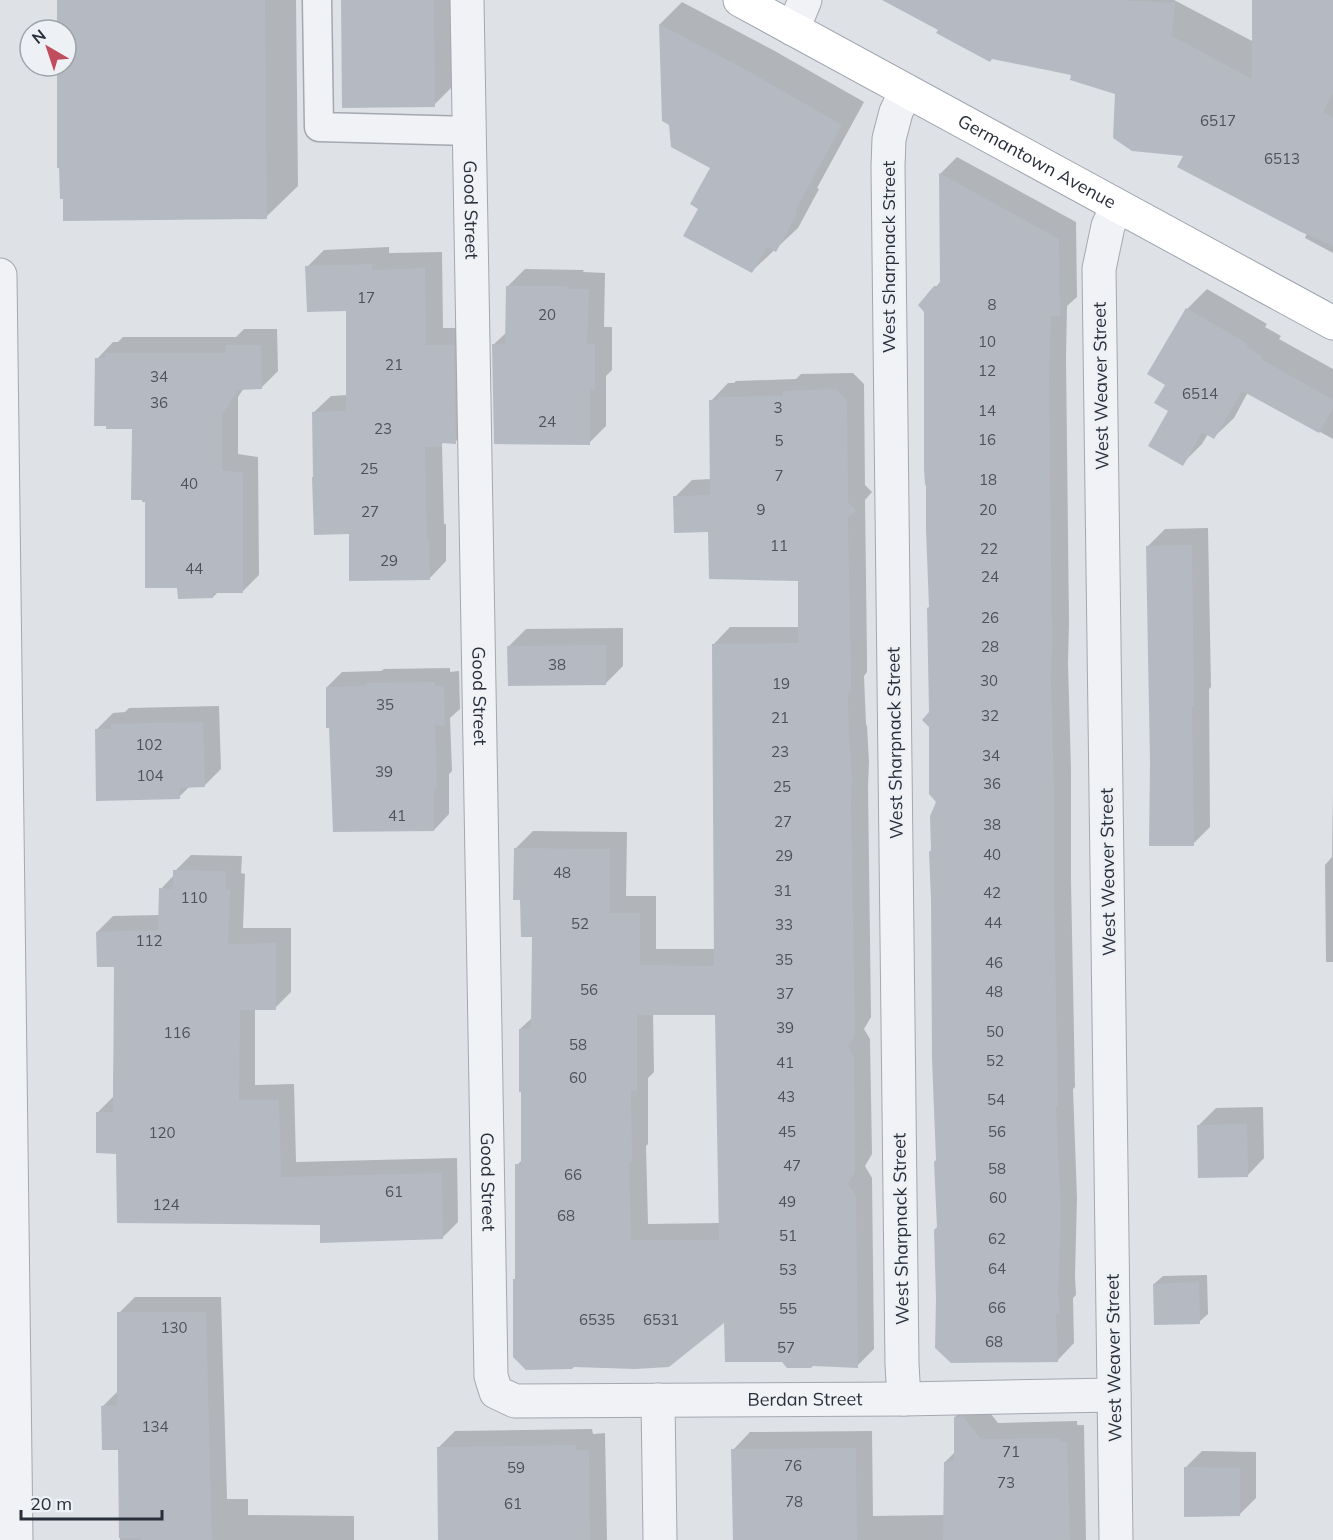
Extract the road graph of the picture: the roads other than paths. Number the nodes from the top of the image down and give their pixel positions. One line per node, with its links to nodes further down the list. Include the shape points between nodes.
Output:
1 (317, 0): 6 (lane, via 319,128)
2 (467, 0): 6 (street, Good Street)
3 (740, 0): 4 (main road, Germantown Avenue)
4 (799, 15): 5 (main road, Germantown Avenue)
5 (906, 91): 7 (main road, Germantown Avenue); 14 (street, West Sharpnack Street, via 889,139 888,166)
6 (470, 131): 12 (street, Good Street, via 491,1376)
7 (1117, 206): 10 (main road, Germantown Avenue); 13 (street, West Weaver Street, via 1102,247 1099,269)
8 (0, 275): 9 (street)
9 (0, 292): 11 (street)
10 (1333, 323)
11 (2, 603): 16 (street)
12 (496, 1392): 15 (street, Berdan Street, via 515,1401)
13 (1114, 1395): 14 (street, Berdan Street); 18 (street, West Weaver Street)
14 (904, 1399): 15 (street, Berdan Street)
15 (658, 1400): 17 (street)
16 (16, 1540)
17 (660, 1540)
18 (1116, 1540)

